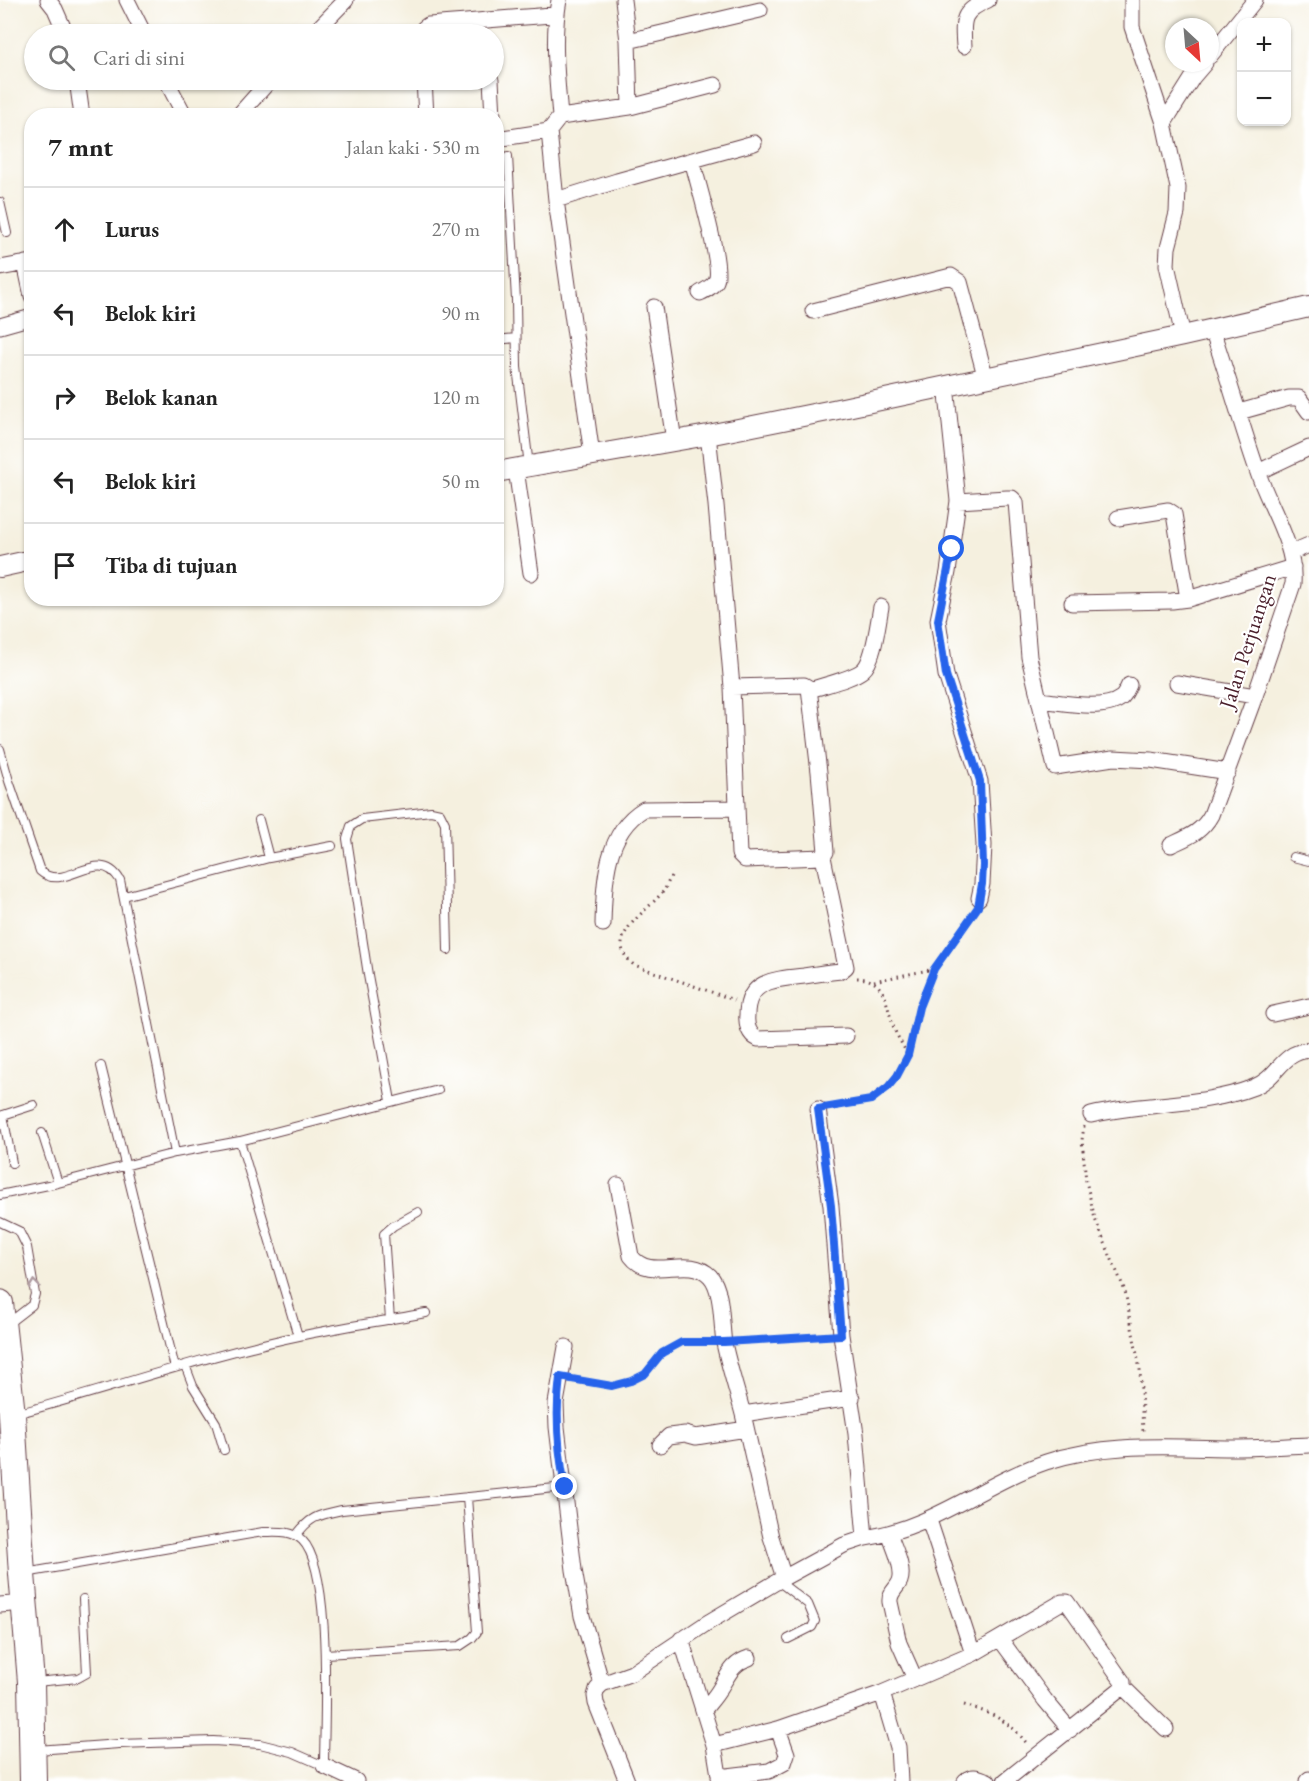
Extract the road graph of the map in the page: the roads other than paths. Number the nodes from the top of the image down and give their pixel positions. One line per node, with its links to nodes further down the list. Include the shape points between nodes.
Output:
1 (48, 0): 10 (street)
2 (127, 0): 11 (street)
3 (623, 0): 14 (street)
4 (988, 0): 16 (street, via 969,9 963,20)
5 (1132, 0): 31 (street, via 1132,27)
6 (1255, 0): 15 (street)
7 (340, 3): 12 (street)
8 (557, 8): 13 (street); 30 (street)
9 (760, 10): 14 (street)
10 (62, 24)
11 (139, 24)
12 (322, 24)
13 (499, 24)
14 (628, 41): 24 (street)
15 (1219, 45)
16 (964, 46)
17 (1198, 72): 31 (street)
18 (715, 85): 24 (street)
19 (78, 90): 25 (street)
20 (171, 90): 26 (street)
21 (261, 90): 27 (street)
22 (425, 90): 28 (street)
23 (491, 90): 29 (street)
24 (630, 107): 30 (street)
25 (81, 108)
26 (181, 108)
27 (245, 108)
28 (426, 108)
29 (492, 108)
30 (560, 117): 32 (street)
31 (1164, 123): 49 (street, via 1178,188 1167,265)
32 (549, 131): 33 (street); 37 (street)
33 (504, 137)
34 (754, 143): 36 (street)
35 (507, 156): 50 (lane)
36 (692, 160): 37 (street); 42 (street, via 718,273 715,282)
37 (556, 200): 59 (street)
38 (0, 202): 39 (lane)
39 (7, 233)
40 (24, 263): 41 (street)
41 (0, 268)
42 (700, 292)
43 (654, 307): 57 (street)
44 (1309, 307): 48 (street)
45 (813, 311): 52 (street, via 951,276 960,282)
46 (24, 319): 47 (street)
47 (0, 326)
48 (1212, 330): 49 (street); 54 (street, Jalan Perjuangan)
49 (1183, 336): 52 (street)
50 (516, 338): 51 (lane); 60 (lane)
51 (504, 339)
52 (986, 379): 53 (street)
53 (946, 385): 56 (street); 63 (street)
54 (1239, 412): 55 (street, via 1288,398 1299,398); 62 (street, Jalan Perjuangan)
55 (1309, 412)
56 (708, 435): 57 (street); 75 (street)
57 (674, 441): 59 (street)
58 (1309, 448): 62 (street)
59 (592, 455): 60 (street)
60 (523, 468): 61 (street); 69 (street)
61 (504, 471)
62 (1258, 472): 66 (street, Jalan Perjuangan)
63 (958, 501): 78 (street, via 1012,498 1016,502 1029,657); 90 (street, via 938,620 946,675 980,781 984,851)
64 (1118, 518): 70 (street, via 1168,510 1174,514)
65 (1309, 545): 66 (street)
66 (1291, 560): 70 (street); 77 (street, Jalan Perjuangan, via 1293,584)
67 (24, 562): 68 (street)
68 (0, 567)
69 (531, 573)
70 (1188, 599): 71 (street)
71 (1072, 603)
72 (881, 607): 76 (street, via 864,669)
73 (1177, 683): 77 (street)
74 (1129, 685): 78 (street, via 1123,697 1097,705)
75 (732, 687): 76 (street, via 807,685); 81 (street)
76 (810, 690): 85 (street, via 826,852)
77 (1255, 696): 80 (street, Jalan Perjuangan)
78 (1039, 700): 80 (street, via 1055,767 1113,758)
79 (0, 749): 89 (lane, via 40,871 56,878 108,867 120,880)
80 (1228, 772): 83 (street, Jalan Perjuangan, via 1206,825)
81 (736, 808): 85 (street, via 742,859); 91 (street, via 644,809 632,816 605,872)
82 (259, 820): 87 (lane)
83 (1171, 845)
84 (332, 846): 87 (lane)
85 (823, 857): 95 (street, via 846,967 841,971 772,979 760,985 747,1004 746,1021 758,1039)
86 (1293, 857): 88 (lane)
87 (269, 858): 89 (lane)
88 (1309, 861)
89 (124, 896): 106 (lane)
90 (979, 898)
91 (603, 924)
92 (448, 950): 99 (lane, via 445,823 440,813 362,819 351,826 348,846)
93 (1309, 1006): 94 (street)
94 (1274, 1014)
95 (846, 1036)
96 (1309, 1050): 103 (street, via 1291,1054 1275,1073 1254,1086 1218,1098)
97 (101, 1066): 108 (lane)
98 (438, 1090): 99 (lane)
99 (391, 1101): 105 (lane)
100 (34, 1105): 102 (lane)
101 (818, 1109): 121 (street, via 831,1206 841,1335)
102 (2, 1115): 107 (lane)
103 (1091, 1115)
104 (42, 1133): 109 (lane)
105 (240, 1141): 106 (lane); 117 (lane)
106 (175, 1153): 108 (lane)
107 (12, 1163)
108 (124, 1166): 109 (lane); 120 (lane)
109 (58, 1183): 111 (lane)
110 (618, 1185): 123 (street, via 631,1256 636,1263 647,1268 691,1266 709,1274 715,1282 724,1342)
111 (0, 1195)
112 (418, 1212): 116 (lane, via 384,1234)
113 (0, 1222): 115 (lane, one-way to 113, via 26,1311 35,1294 27,1247 19,1231)
114 (426, 1313): 116 (lane)
115 (1, 1319): 122 (highway)
116 (390, 1320): 117 (lane)
117 (298, 1336): 119 (lane)
118 (566, 1347): 128 (street, via 556,1403)
119 (185, 1365): 120 (lane); 126 (lane, via 216,1423)
120 (175, 1368): 122 (lane)
121 (852, 1398): 123 (street); 133 (street)
122 (12, 1415): 127 (highway)
123 (744, 1422): 124 (street, via 696,1437 669,1436); 135 (street)
124 (660, 1445)
125 (1309, 1445): 130 (street, via 1144,1446 1086,1451 1044,1463)
126 (224, 1450)
127 (7, 1469): 134 (highway)
128 (565, 1487): 129 (lane); 146 (street, via 582,1616)
129 (467, 1497): 132 (lane, via 317,1515); 141 (lane, via 477,1632 472,1638 460,1646)
130 (929, 1520): 131 (street); 142 (street)
131 (889, 1533): 133 (street); 144 (street, via 901,1577 890,1602 899,1643)
132 (296, 1536): 134 (lane, via 291,1532 263,1532); 141 (lane, via 311,1554 319,1578)
133 (865, 1538): 135 (street, via 844,1545)
134 (22, 1574): 137 (highway)
135 (781, 1580): 138 (street); 139 (lane, via 808,1604 815,1621 812,1627)
136 (83, 1599): 145 (lane, via 87,1673 78,1678)
137 (12, 1604): 145 (highway)
138 (681, 1639): 146 (street, via 632,1673); 149 (street)
139 (788, 1639)
140 (1000, 1639): 142 (street); 147 (street, via 1067,1602); 152 (street)
141 (325, 1654): 155 (lane)
142 (973, 1654): 144 (street)
143 (749, 1658): 149 (street, via 731,1669)
144 (915, 1679): 148 (street)
145 (31, 1682): 154 (highway)
146 (602, 1684): 159 (street, via 597,1689 596,1703)
147 (1123, 1687): 151 (street); 152 (street)
148 (882, 1693): 150 (street); 160 (street, via 898,1747)
149 (704, 1710): 153 (street)
150 (778, 1729): 153 (street); 156 (street, via 788,1754 784,1763 770,1771)
151 (1166, 1729)
152 (1070, 1730): 163 (street)
153 (714, 1745): 156 (street)
154 (33, 1750): 155 (lane, via 213,1741 260,1744); 157 (highway)
155 (324, 1766): 158 (street)
156 (719, 1779)
157 (33, 1781)
158 (356, 1781)
159 (627, 1781)
160 (900, 1781)
161 (965, 1781): 162 (street, via 970,1777)
162 (988, 1781)
163 (1005, 1781)

